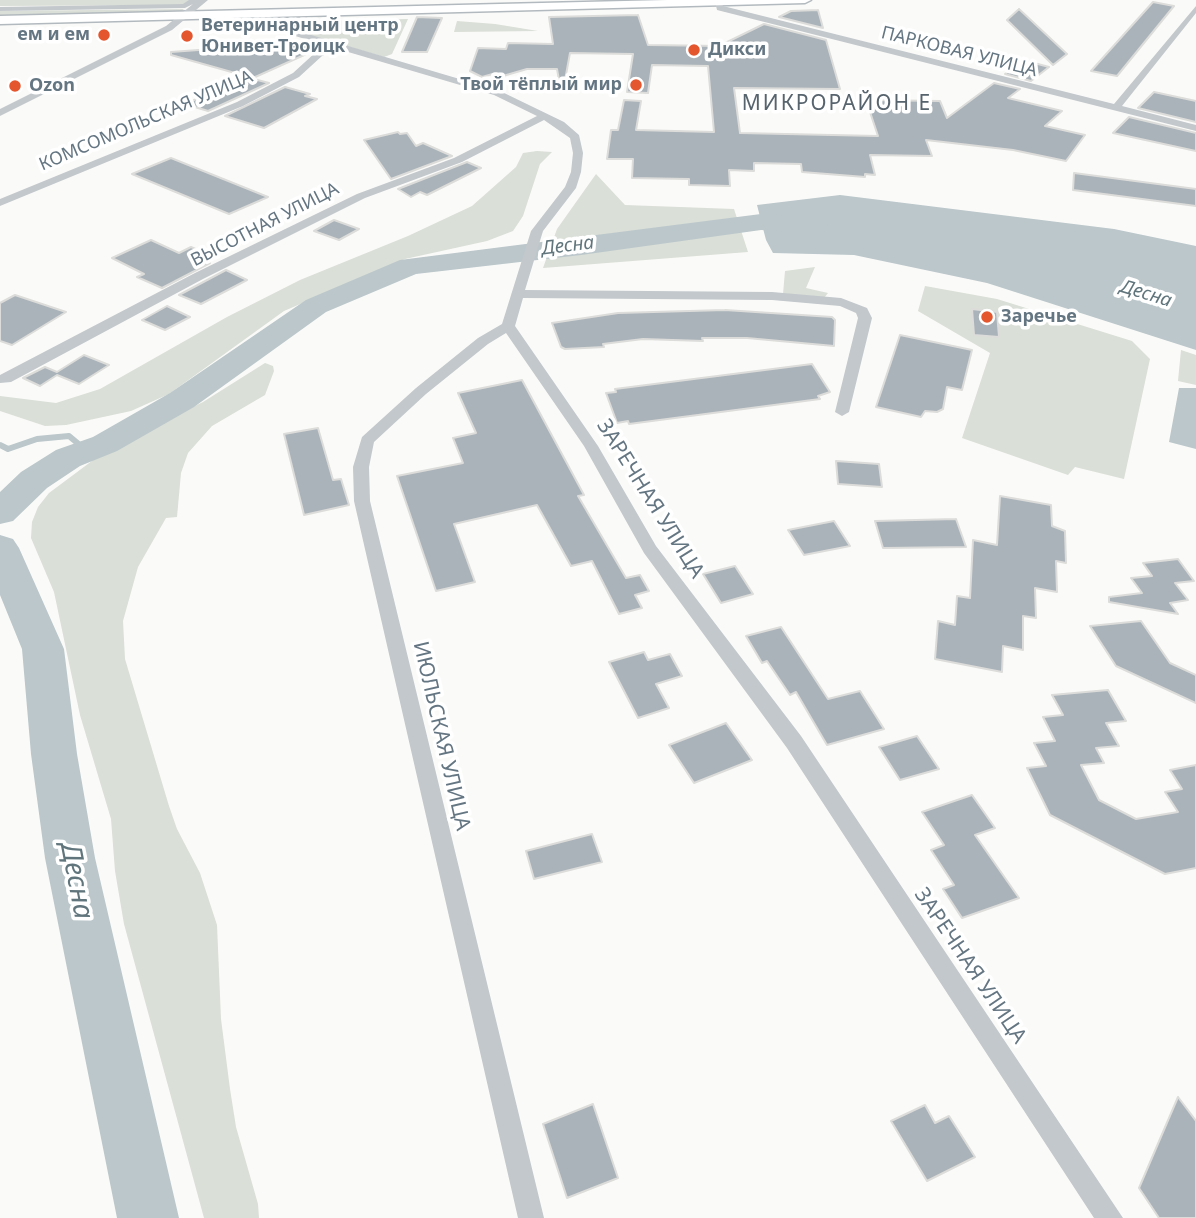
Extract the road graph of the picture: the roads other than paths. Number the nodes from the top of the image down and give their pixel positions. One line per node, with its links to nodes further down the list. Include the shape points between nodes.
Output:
1 (92, 0): 6 (street)
2 (195, 0): 6 (street, via 185,6)
3 (204, 0): 10 (street)
4 (805, 0): 5 (main road)
5 (718, 3): 9 (main road); 13 (street, ПАРКОВАЯ УЛИЦА, via 720,8)
6 (81, 6): 8 (street)
7 (1196, 8): 13 (street)
8 (0, 9)
9 (261, 15): 10 (main road); 12 (street, via 261,21 271,26)
10 (184, 17): 11 (main road); 14 (street)
11 (0, 20)
12 (338, 45): 15 (street, via 497,93); 17 (street, КОМСОМОЛЬСКАЯ УЛИЦА, via 319,54 296,75 240,104)
13 (1116, 108): 16 (street, ПАРКОВАЯ УЛИЦА)
14 (0, 113)
15 (545, 116): 18 (street, via 575,137 578,153 570,188 537,231); 20 (street, ВЫСОТНАЯ УЛИЦА, via 457,160 361,196)
16 (1196, 128)
17 (0, 203)
18 (516, 294): 19 (street); 21 (street, via 772,296 854,306 865,318)
19 (508, 326): 22 (street, ИЮЛЬСКАЯ УЛИЦА, via 421,391 367,440 361,467 362,501); 23 (street, ЗАРЕЧНАЯ УЛИЦА, via 591,446 650,549 794,742)
20 (3, 379)
21 (842, 412)
22 (531, 1218)
23 (1110, 1218)

